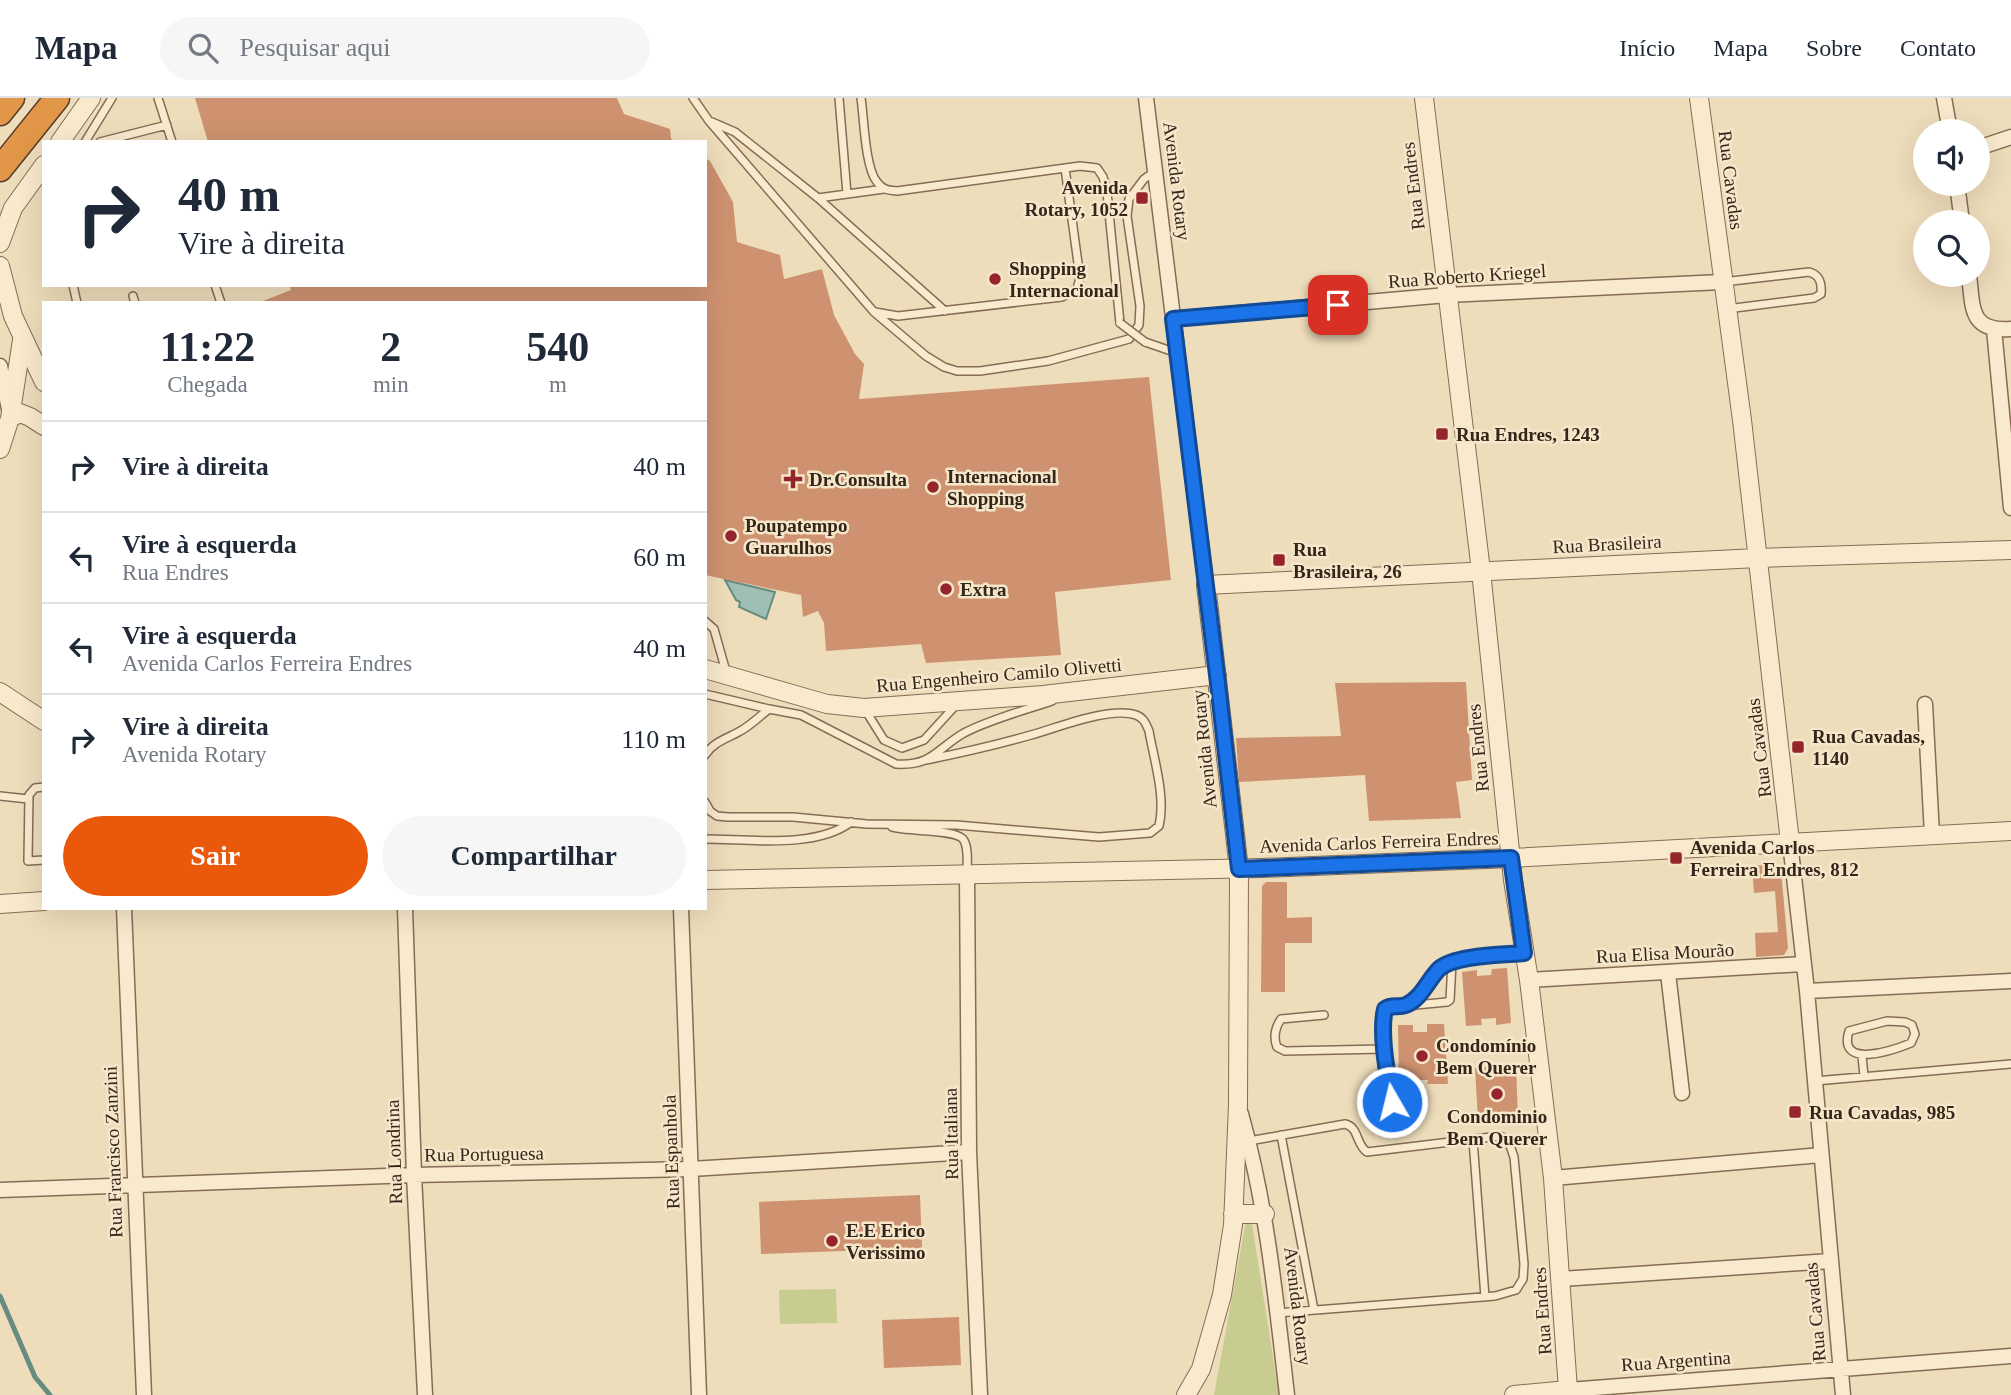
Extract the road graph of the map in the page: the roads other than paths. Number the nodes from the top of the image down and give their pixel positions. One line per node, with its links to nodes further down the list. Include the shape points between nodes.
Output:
1 (12, 98): 14 (highway)
2 (57, 98): 26 (highway)
3 (91, 98): 19 (street)
4 (113, 98): 20 (lane)
5 (158, 98): 17 (lane)
6 (693, 98): 13 (lane)
7 (839, 98): 29 (lane)
8 (861, 98): 28 (lane, via 870,165 874,180)
9 (1146, 98): 27 (street, Avenida Rotary)
10 (1424, 98): 35 (street, Rua Endres)
11 (1699, 98): 33 (street, Rua Cavadas)
12 (1944, 98): 15 (street)
13 (699, 102): 16 (lane)
14 (0, 113)
15 (1948, 119)
16 (709, 121): 30 (lane, via 734,132); 38 (lane)
17 (167, 125): 21 (lane); 22 (lane)
18 (2011, 137): 23 (street)
19 (61, 140)
20 (86, 140)
21 (108, 140)
22 (171, 140)
23 (1990, 144)
24 (42, 168): 31 (street, via 13,208)
25 (1065, 168): 28 (lane); 37 (lane, via 1080,278 1077,289 1062,297); 43 (lane, bridge, via 1097,168 1103,177 1120,323 1144,342)
26 (0, 169)
27 (1155, 172): 38 (lane, via 1129,199 1127,216 1140,306 1139,325 1129,340 1048,361 957,371 926,356); 39 (street, Avenida Rotary)
28 (884, 189): 29 (lane)
29 (847, 194): 30 (lane)
30 (818, 198): 37 (lane)
31 (0, 243)
32 (0, 266): 42 (street)
33 (1722, 282): 35 (street, Rua Roberto Kriegel); 36 (street, Rua Cavadas); 36 (lane, via 1809,272 1816,273 1822,287 1814,298)
34 (1971, 287): 40 (street, via 1979,323)
35 (1447, 295): 39 (street, Rua Roberto Kriegel); 52 (street, Rua Endres)
36 (1726, 309): 51 (street, Rua Cavadas)
37 (945, 311): 38 (lane, via 898,316)
38 (874, 312)
39 (1173, 319): 43 (street, Avenida Rotary)
40 (1994, 329): 41 (street); 49 (street)
41 (2011, 329)
42 (22, 339): 45 (street); 46 (street)
43 (1177, 353): 53 (street, Avenida Rotary)
44 (0, 366): 46 (street)
45 (42, 378)
46 (10, 418): 47 (street, via 20,413); 48 (street)
47 (42, 425)
48 (0, 449)
49 (2011, 508)
50 (2011, 550): 51 (street, Rua Brasileira)
51 (1758, 558): 52 (street, Rua Brasileira); 77 (street, Rua Cavadas)
52 (1481, 571): 53 (street, Rua Brasileira); 78 (street, Rua Endres)
53 (1206, 584): 57 (street, Avenida Rotary)
54 (707, 623): 56 (lane)
55 (707, 670): 56 (street, Rua Engenheiro Camilo Olivetti)
56 (727, 675): 63 (street, Rua Engenheiro Camilo Olivetti, via 827,704)
57 (1217, 675): 58 (street, Rua Engenheiro Camilo Olivetti); 80 (street, Avenida Rotary)
58 (1086, 689): 61 (street, Rua Engenheiro Camilo Olivetti); 67 (lane, via 973,729)
59 (0, 692): 65 (street)
60 (707, 694): 64 (lane)
61 (958, 702): 63 (street, Rua Engenheiro Camilo Olivetti); 63 (lane, via 924,740 902,748 884,740)
62 (1925, 704): 75 (street)
63 (864, 708)
64 (769, 709): 66 (lane); 67 (lane, via 801,715 895,764)
65 (42, 719)
66 (707, 752)
67 (926, 761): 73 (lane, via 1108,715 1142,718 1156,770 1159,827 1150,833 1099,837)
68 (42, 788): 70 (lane, via 33,790)
69 (0, 796): 70 (lane)
70 (28, 799): 79 (lane, via 28,861)
71 (707, 806): 72 (lane, via 717,816)
72 (851, 822): 73 (lane); 76 (lane, via 811,839)
73 (884, 824): 81 (lane, via 961,837)
74 (2011, 831): 75 (street, Avenida Carlos Ferreira Endres)
75 (1932, 835): 77 (street, Avenida Carlos Ferreira Endres)
76 (707, 839)
77 (1790, 842): 78 (street, Avenida Carlos Ferreira Endres); 90 (street, Rua Cavadas)
78 (1511, 858): 80 (street, Avenida Carlos Ferreira Endres); 88 (street, Rua Endres)
79 (42, 860)
80 (1239, 869): 81 (street, Avenida Carlos Ferreira Endres); 103 (street, Avenida Rotary)
81 (967, 873): 82 (street, Avenida Carlos Ferreira Endres); 108 (street, Rua Italiana)
82 (707, 880)
83 (40, 901): 84 (street)
84 (0, 904)
85 (124, 910): 113 (street, Rua Francisco Zanzini)
86 (405, 910): 111 (street, Rua Londrina)
87 (681, 910): 110 (street, Rua Espanhola)
88 (1524, 953): 89 (lane, via 1468,957); 92 (street, Rua Endres)
89 (1452, 963): 95 (lane, via 1441,967); 95 (lane, via 1450,1000)
90 (1803, 964): 91 (street, Rua Elisa Mourão); 94 (street, Rua Cavadas)
91 (1668, 973): 92 (street, Rua Elisa Mourão); 102 (street)
92 (1528, 980): 112 (street, Rua Endres)
93 (2011, 981): 94 (street)
94 (1807, 991): 101 (street, Rua Cavadas)
95 (1405, 1006): 97 (lane, via 1385,1009)
96 (1324, 1015): 97 (lane, via 1281,1019 1275,1028 1277,1047 1284,1051)
97 (1384, 1049): 104 (lane)
98 (1862, 1056): 98 (lane, via 1849,1046 1847,1036 1853,1028 1887,1021 1912,1025 1911,1043); 100 (lane)
99 (2011, 1065): 100 (lane)
100 (1864, 1076): 101 (lane)
101 (1815, 1081): 109 (street, Rua Cavadas)
102 (1682, 1093)
103 (1238, 1105): 107 (street, Avenida Rotary); 115 (street)
104 (1396, 1129)
105 (1281, 1135): 106 (lane, via 1345,1124 1354,1129 1361,1148 1374,1153); 107 (lane); 120 (lane)
106 (1473, 1140): 119 (lane); 119 (lane, via 1500,1136 1513,1148 1524,1264 1516,1290)
107 (1249, 1141): 116 (street, Avenida Rotary)
108 (970, 1152): 110 (street, Rua Portuguesa); 128 (street, Rua Italiana)
109 (1821, 1155): 112 (street); 117 (street, Rua Cavadas)
110 (691, 1169): 111 (street, Rua Portuguesa); 127 (street, Rua Espanhola)
111 (414, 1175): 113 (street, Rua Portuguesa); 126 (street, Rua Londrina)
112 (1553, 1178): 118 (street, Rua Endres)
113 (134, 1186): 114 (street, Rua Portuguesa); 125 (street, Rua Francisco Zanzini)
114 (0, 1190)
115 (1233, 1214): 116 (street); 129 (street, via 1213,1333)
116 (1265, 1214): 121 (street, Avenida Rotary)
117 (1831, 1261): 118 (street); 123 (street, Rua Cavadas)
118 (1561, 1279): 124 (street, Rua Endres)
119 (1485, 1297): 120 (lane)
120 (1314, 1311): 121 (lane)
121 (1277, 1314): 130 (street, Avenida Rotary)
122 (2011, 1356): 123 (street, Rua Argentina)
123 (1841, 1369): 124 (street, Rua Argentina); 132 (street, Rua Cavadas)
124 (1568, 1393): 131 (street, Rua Argentina)
125 (144, 1395)
126 (425, 1395)
127 (699, 1395)
128 (980, 1395)
129 (1186, 1395)
130 (1287, 1395)
131 (1514, 1395)
132 (1843, 1395)

